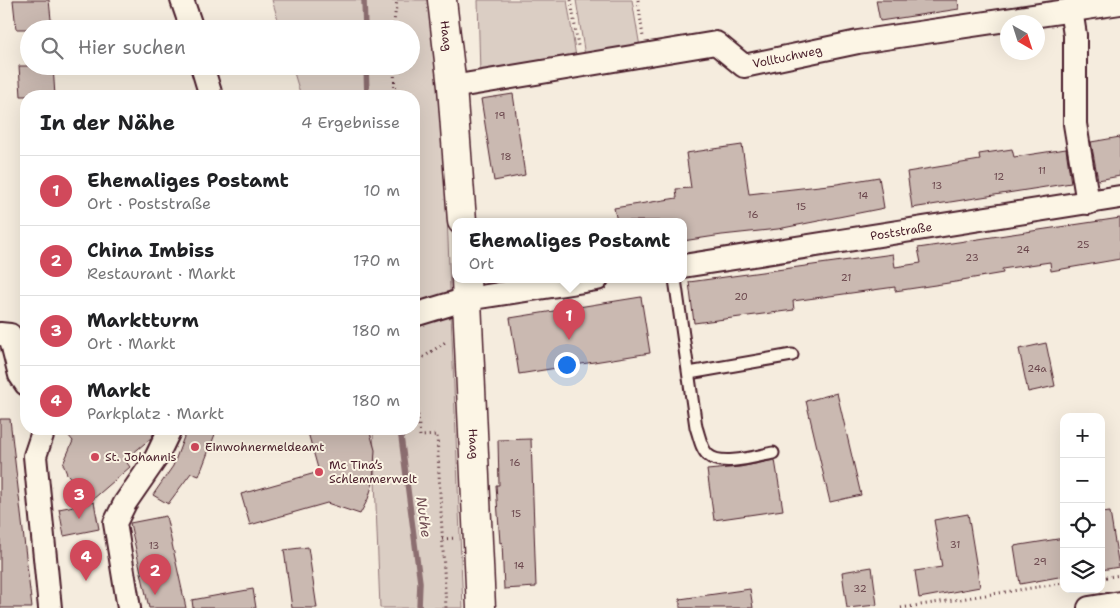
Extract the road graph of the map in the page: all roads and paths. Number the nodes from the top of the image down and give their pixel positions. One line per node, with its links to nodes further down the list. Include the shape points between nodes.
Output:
1 (182, 0): 8 (street)
2 (398, 0): 9 (path)
3 (442, 0): 14 (main road, Haag)
4 (571, 0): 11 (path)
5 (638, 0): 10 (path)
6 (1120, 3): 7 (street, Volltuchweg)
7 (1071, 10): 10 (street, Volltuchweg, via 858,42 744,66 716,43); 18 (street, via 1076,35 1074,124)
8 (189, 20)
9 (395, 20)
10 (645, 54): 11 (street, Volltuchweg)
11 (582, 65): 14 (street, Volltuchweg)
12 (205, 75): 15 (street)
13 (394, 75): 16 (path)
14 (452, 87): 19 (main road, Haag)
15 (209, 90)
16 (395, 90)
17 (1120, 197): 18 (street, Poststraße)
18 (1088, 202): 20 (street, Poststraße)
19 (462, 218)
20 (687, 265)
21 (545, 283): 23 (street)
22 (676, 283): 29 (lane)
23 (467, 289): 24 (street); 42 (main road, Haag)
24 (420, 312)
25 (5, 334): 30 (street)
26 (448, 340): 28 (path)
27 (792, 355): 29 (lane)
28 (420, 360)
29 (689, 373): 34 (lane, via 696,426 708,455 714,460 727,461)
30 (20, 376)
31 (42, 435): 39 (street, via 35,456)
32 (167, 435): 40 (street, via 115,524)
33 (420, 435): 41 (path, via 437,435)
34 (773, 453)
35 (1120, 575): 36 (path)
36 (1105, 577)
37 (1060, 585): 43 (path)
38 (1120, 603): 44 (street)
39 (50, 608)
40 (130, 608)
41 (446, 608)
42 (481, 608)
43 (901, 608)
44 (1089, 608)

